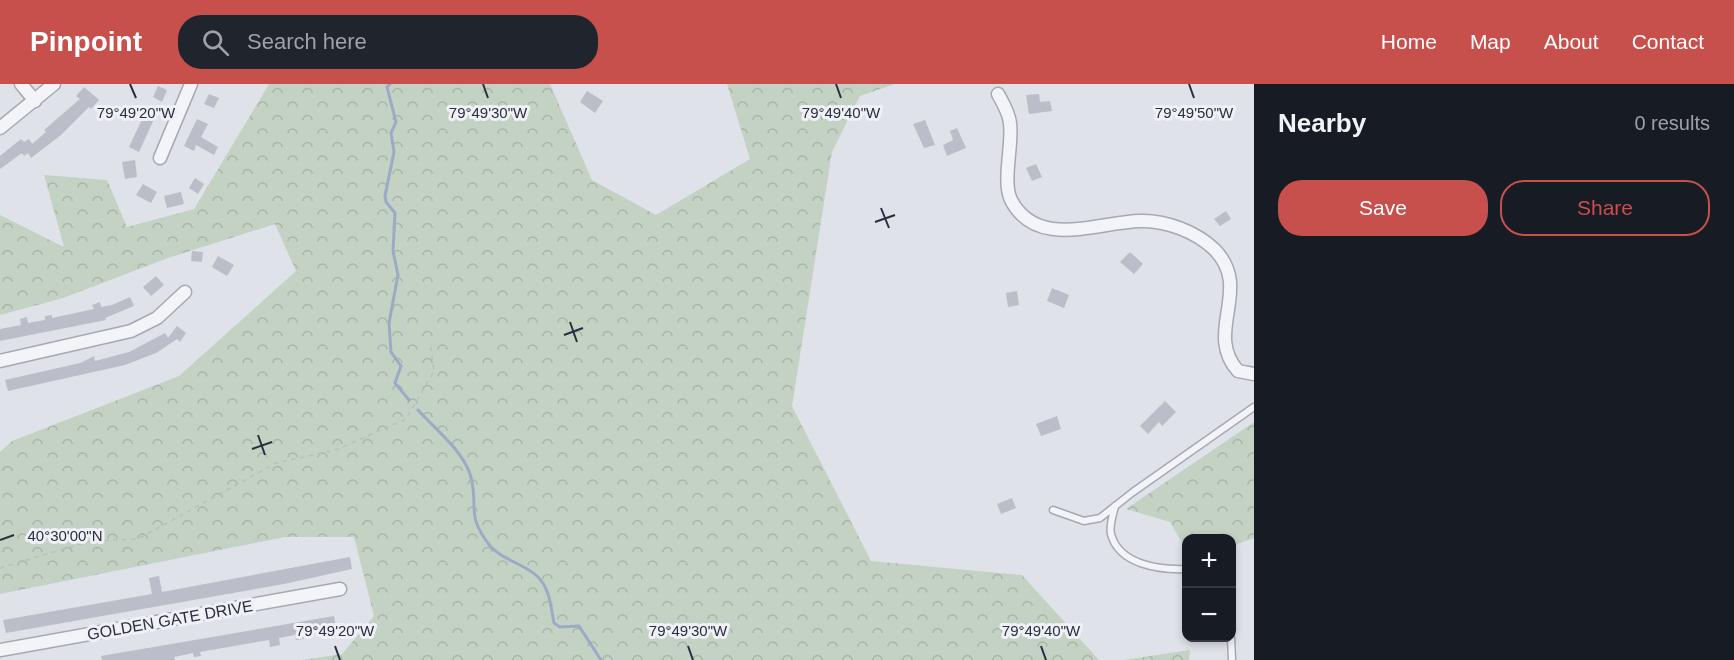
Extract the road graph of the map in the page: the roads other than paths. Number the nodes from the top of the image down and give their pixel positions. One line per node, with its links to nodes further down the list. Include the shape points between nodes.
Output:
1 (21, 84): 5 (street)
2 (54, 84): 5 (street)
3 (191, 84): 7 (street)
4 (998, 94): 10 (street, via 1010,123 1009,193 1021,213 1038,226 1056,230 1142,221 1198,235 1227,265 1232,286 1224,340 1228,359 1238,371)
5 (35, 101): 6 (street)
6 (0, 128)
7 (160, 158)
8 (185, 292): 9 (street, via 157,318 130,331)
9 (0, 361)
10 (1254, 374)
11 (1254, 407): 12 (lane)
12 (1115, 506): 13 (lane, via 1100,518 1084,521); 14 (lane, via 1111,533 1127,557 1142,564)
13 (1053, 510)
14 (1182, 569)
15 (340, 589): 17 (street, GOLDEN GATE DRIVE)
16 (1231, 642): 18 (lane)
17 (0, 651)
18 (1232, 660)

